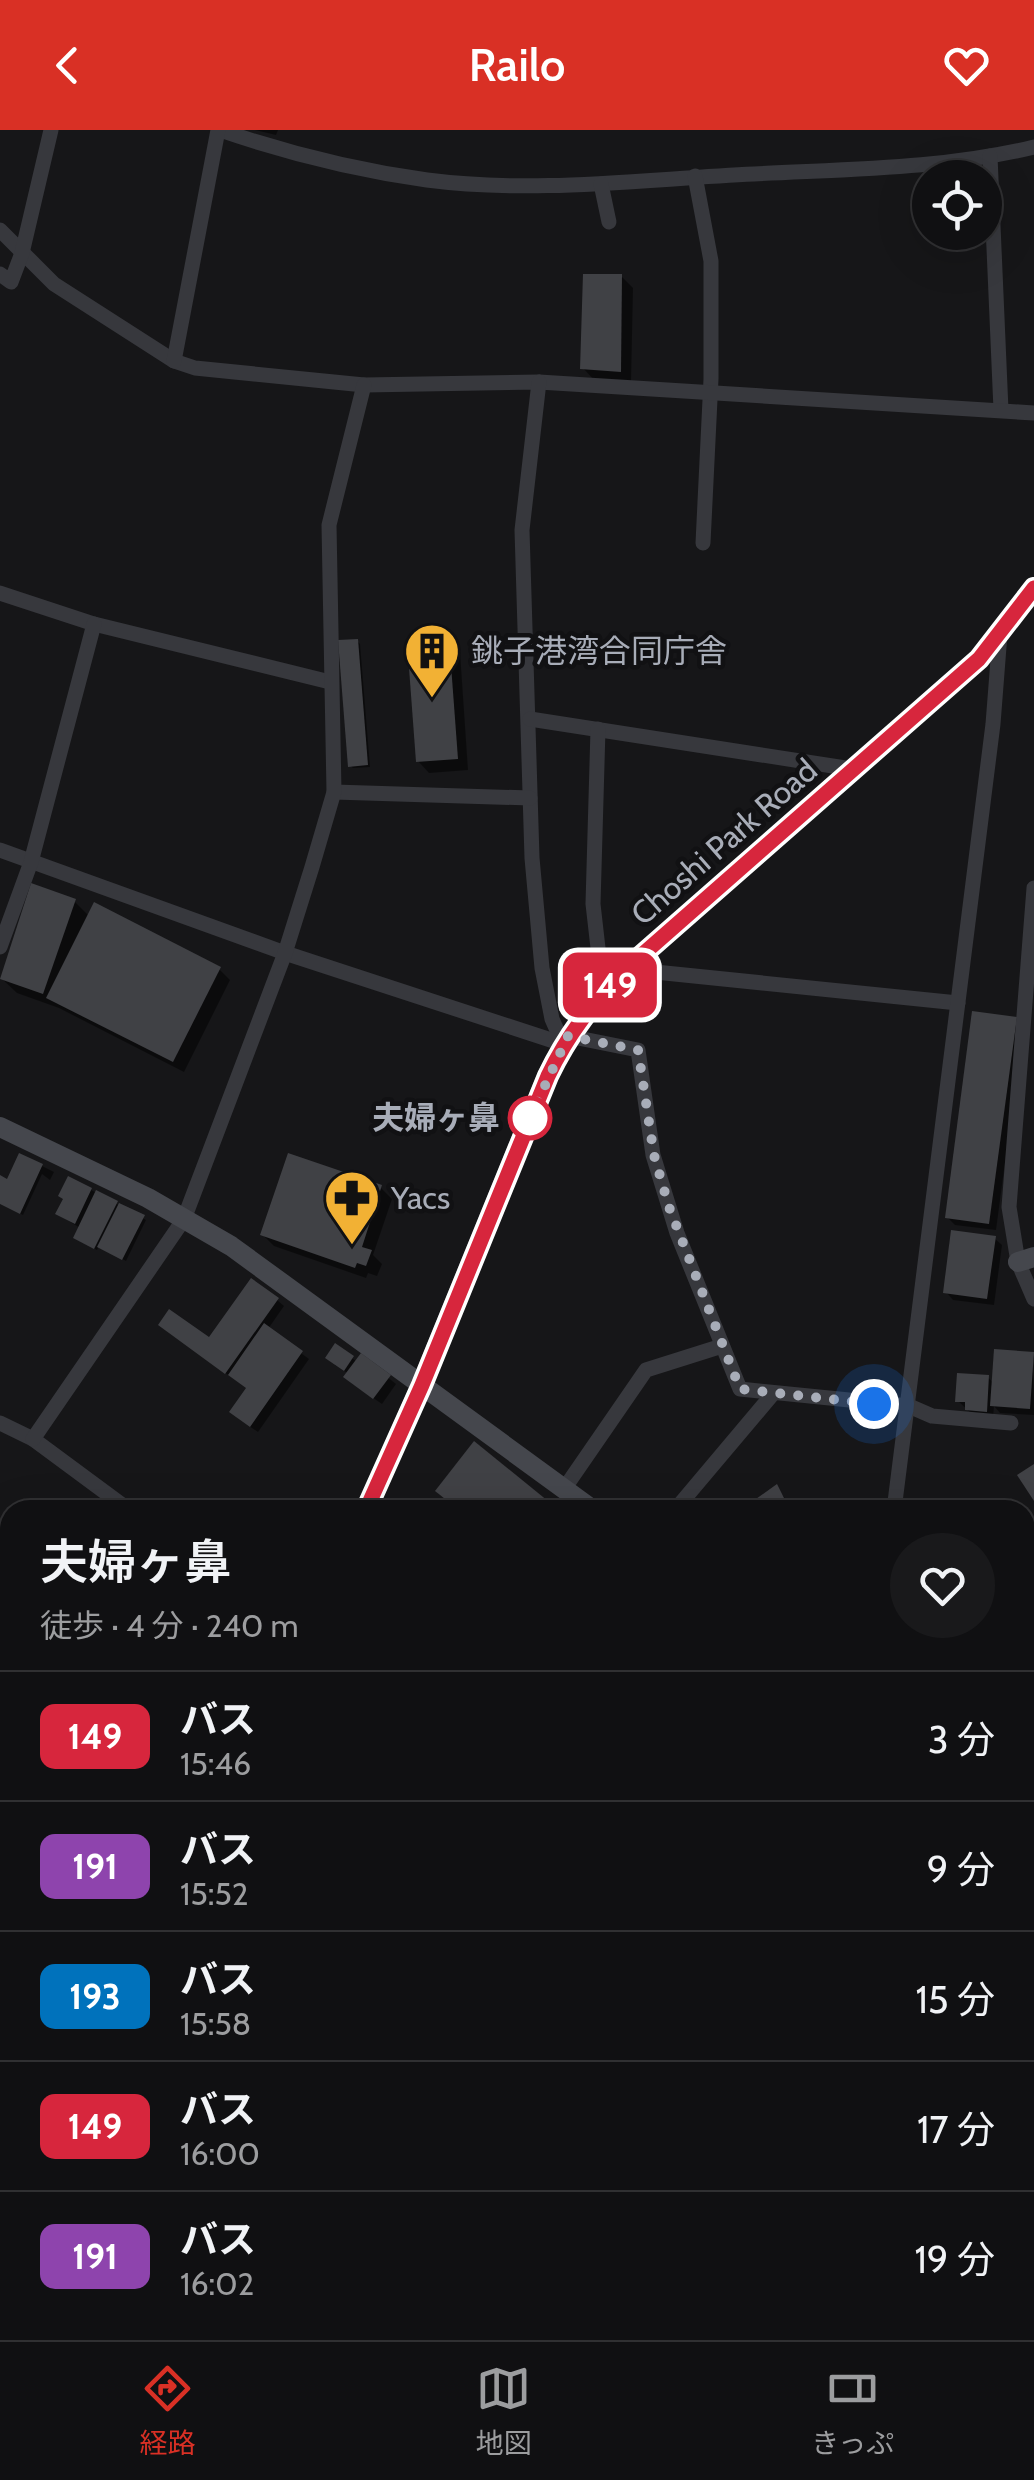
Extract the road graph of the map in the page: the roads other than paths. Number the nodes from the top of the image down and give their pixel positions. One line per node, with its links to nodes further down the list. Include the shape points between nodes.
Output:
1 (51, 130): 9 (street)
2 (219, 130): 6 (street, via 292,155 429,180); 11 (street)
3 (1034, 148): 4 (street)
4 (990, 156): 5 (street); 15 (street)
5 (695, 176): 6 (street); 14 (street, via 710,261)
6 (601, 184): 7 (street)
7 (609, 222)
8 (0, 230): 9 (street)
9 (22, 252): 10 (street, via 11,282); 11 (street, via 54,284)
10 (0, 274)
11 (174, 361): 13 (street)
12 (539, 382): 13 (street); 14 (street); 23 (street, via 522,530)
13 (364, 385): 22 (street, via 329,524)
14 (710, 392): 15 (street); 17 (street)
15 (1001, 410): 16 (street)
16 (1034, 413)
17 (703, 543)
18 (1034, 588): 21 (main road, Choshi Park Road)
19 (0, 593): 20 (street)
20 (94, 624): 22 (street); 29 (street)
21 (1000, 634): 25 (main road, Choshi Park Road); 35 (street)
22 (330, 682): 26 (street)
23 (530, 718): 24 (street); 27 (street)
24 (598, 729): 25 (street); 34 (street, via 593,904)
25 (852, 769): 33 (main road, Choshi Park Road)
26 (334, 792): 27 (street); 32 (street)
27 (530, 798): 36 (street, via 542,968 552,1019)
28 (0, 850): 29 (street)
29 (31, 862): 31 (street); 32 (street)
30 (1034, 897): 37 (street)
31 (0, 947)
32 (285, 952): 36 (street); 39 (street)
33 (626, 969): 34 (main road, Choshi Park Road); 35 (street)
34 (603, 992): 36 (main road, Choshi Park Road)
35 (958, 1003): 45 (street)
36 (566, 1040): 42 (street, via 638,1050 654,1155); 43 (main road, Choshi Park Road)
37 (1027, 1086): 40 (street, via 1009,1207)
38 (0, 1127): 39 (main road)
39 (184, 1219): 43 (main road); 48 (street)
40 (1029, 1262): 41 (street)
41 (1034, 1299)
42 (722, 1346): 44 (street, via 740,1389); 49 (street, via 646,1370)
43 (422, 1385): 49 (main road); 51 (main road, Choshi Park Road)
44 (772, 1395): 45 (street); 53 (street)
45 (908, 1406): 47 (street, via 932,1416); 54 (street)
46 (0, 1422): 48 (street)
47 (1011, 1422)
48 (33, 1439): 50 (street)
49 (564, 1489): 52 (main road)
50 (115, 1500)
51 (370, 1500)
52 (579, 1500)
53 (683, 1500)
54 (895, 1500)

